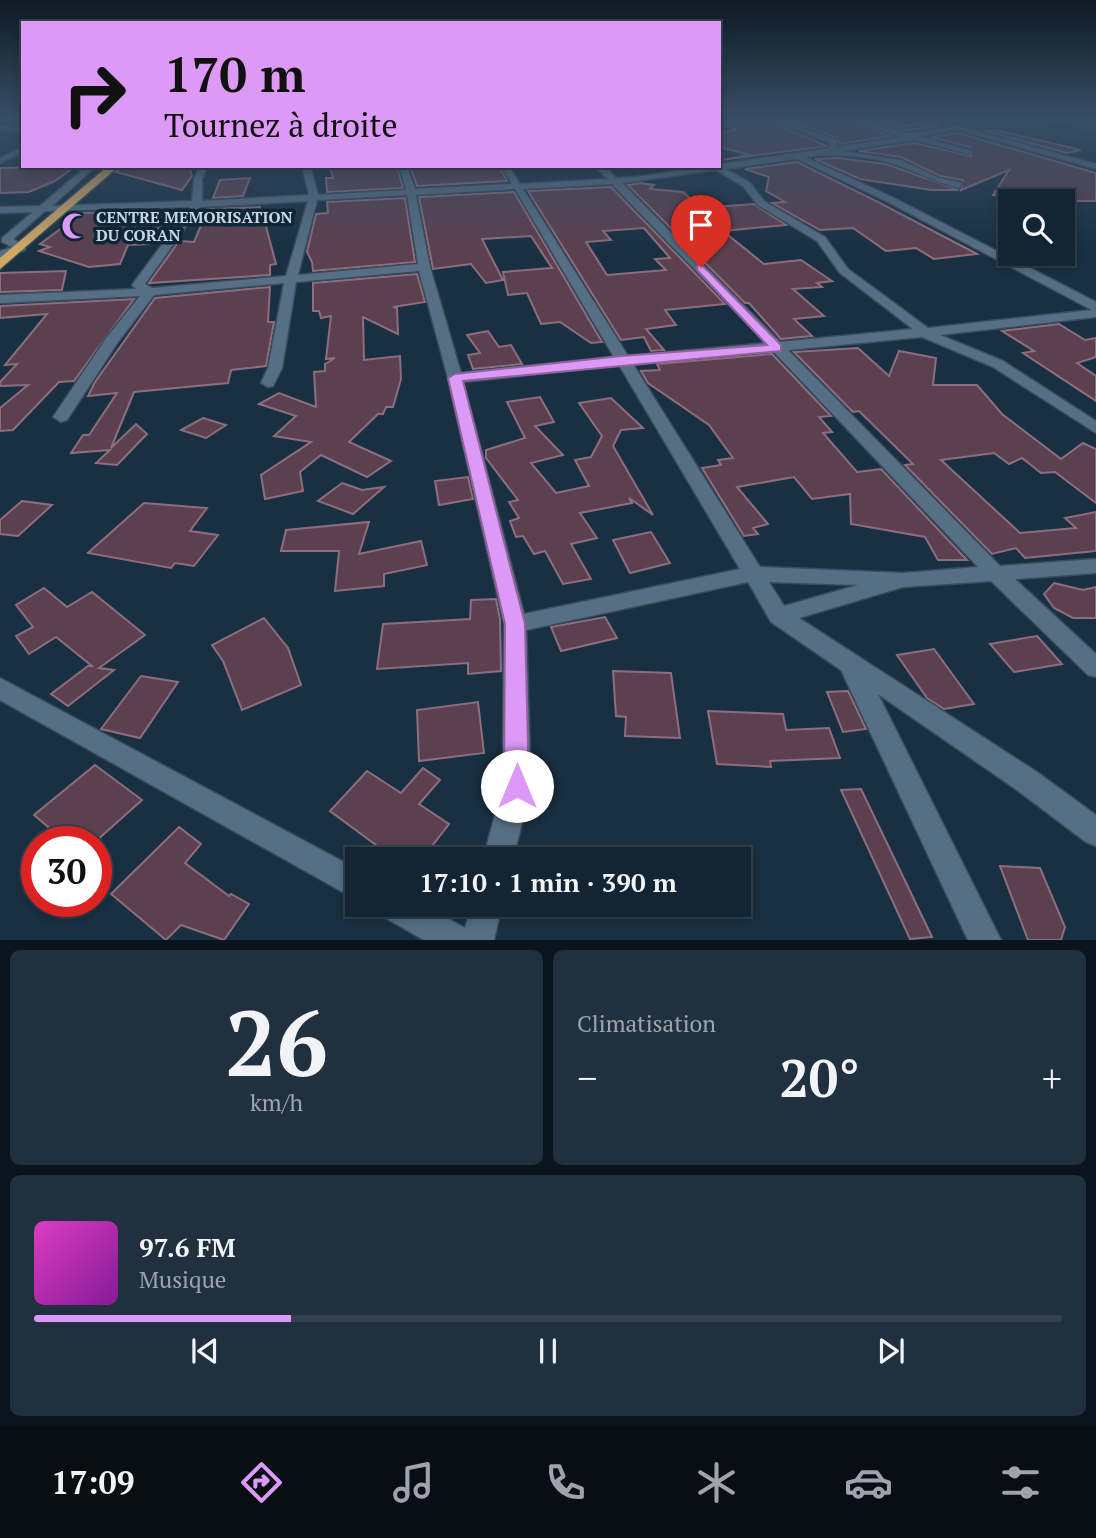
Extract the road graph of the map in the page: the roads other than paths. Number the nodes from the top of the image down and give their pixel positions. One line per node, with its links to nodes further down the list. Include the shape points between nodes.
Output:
1 (760, 163): 11 (street)
2 (812, 163): 28 (street)
3 (900, 163): 14 (street)
4 (90, 168): 19 (street)
5 (112, 168): 18 (highway)
6 (203, 168): 17 (street)
7 (307, 168): 16 (street)
8 (404, 168): 15 (street)
9 (506, 168): 13 (street)
10 (601, 168): 12 (street)
11 (719, 169): 12 (street); 30 (street, via 746,184 761,203 821,239 844,271)
12 (616, 181): 13 (street); 31 (street)
13 (517, 185): 15 (street); 32 (street)
14 (959, 185)
15 (411, 190): 16 (street); 24 (street)
16 (314, 196): 17 (street); 25 (street)
17 (197, 204): 18 (street); 26 (street, via 138,285)
18 (68, 207): 19 (street); 21 (highway)
19 (40, 209): 20 (street); 21 (street, via 6,240)
20 (0, 210)
21 (20, 248): 22 (street); 23 (highway)
22 (0, 255)
23 (0, 265)
24 (424, 267): 25 (street); 33 (street)
25 (290, 278): 26 (street); 34 (street, via 275,368)
26 (150, 292): 27 (street); 35 (street)
27 (0, 299)
28 (1096, 307)
29 (1096, 313): 30 (street)
30 (926, 334): 31 (street); 36 (street, via 998,364)
31 (777, 348): 32 (street); 38 (street)
32 (621, 360): 33 (street); 39 (street)
33 (455, 378): 42 (street)
34 (268, 383)
35 (61, 417)
36 (1096, 428)
37 (1096, 566): 38 (street)
38 (993, 571): 40 (street); 44 (street)
39 (753, 574): 40 (street); 41 (street); 42 (street)
40 (903, 580): 41 (street)
41 (779, 616): 43 (street)
42 (515, 624): 47 (street, via 517,786)
43 (851, 665): 46 (street); 53 (street)
44 (1096, 668)
45 (0, 688): 48 (street)
46 (1096, 832)
47 (501, 847)
48 (345, 878)
49 (415, 917): 51 (street)
50 (484, 917): 52 (street)
51 (456, 940)
52 (478, 940)
53 (985, 940)

